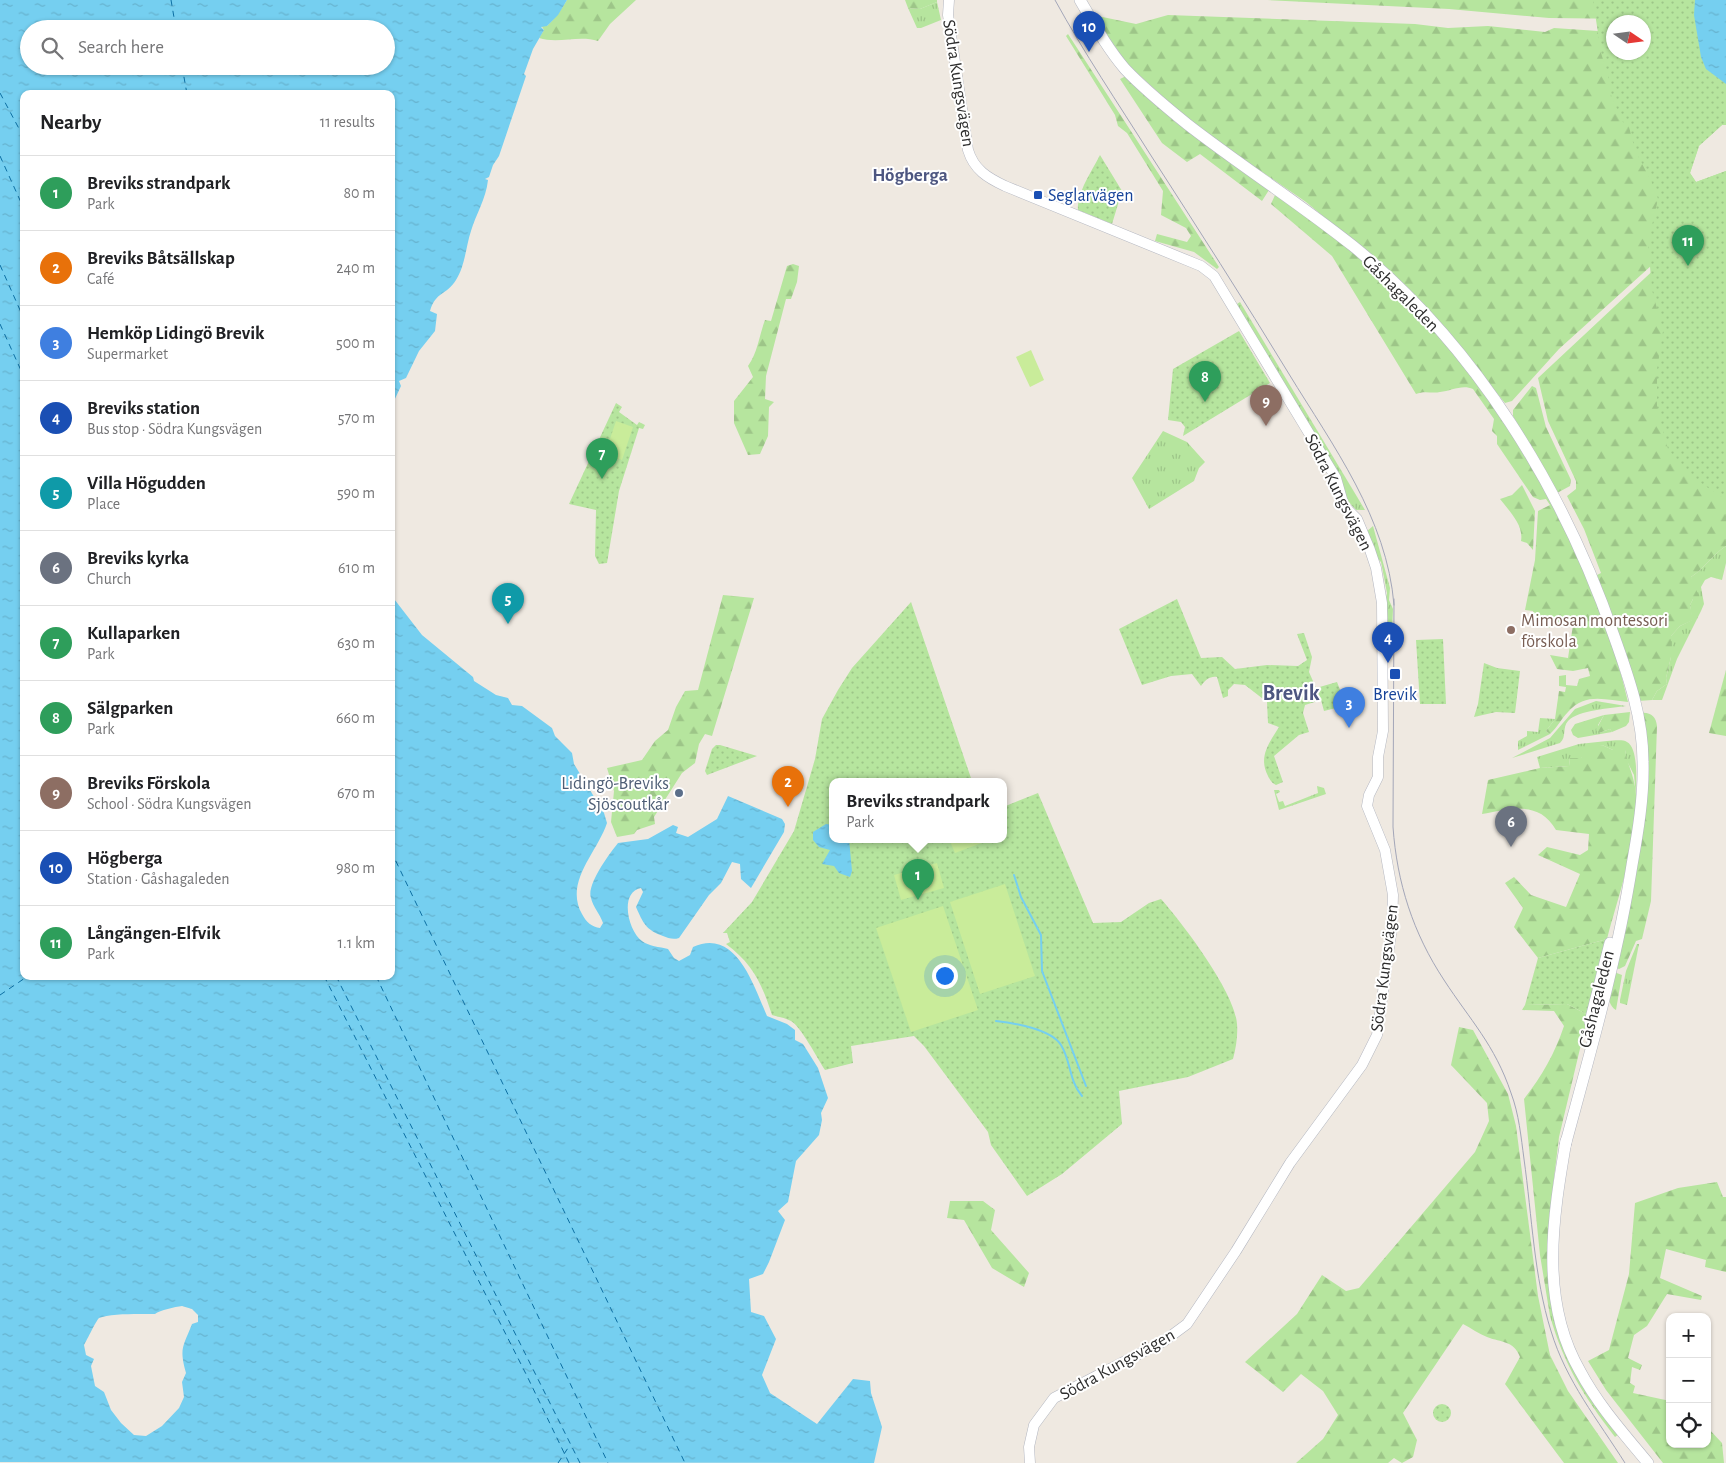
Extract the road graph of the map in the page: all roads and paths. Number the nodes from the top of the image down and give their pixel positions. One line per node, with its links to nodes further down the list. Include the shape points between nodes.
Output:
1 (949, 0): 3 (street, Södra Kungsvägen, via 948,15 968,150 978,168 986,177 1194,263 1214,276 1336,478 1344,506 1357,519 1370,550 1382,603 1383,731 1378,777 1366,806 1385,850 1393,895 1377,1035 1362,1065 1290,1163 1187,1324 1164,1341 1054,1398 1034,1425 1029,1447)
2 (1080, 0): 4 (main road, Gåshagaleden, via 1108,48 1161,102 1359,251 1409,298 1504,412 1557,502 1588,565 1624,665 1643,758 1634,854 1577,1075 1552,1236 1554,1284 1569,1350 1582,1376)
3 (1030, 1463)
4 (1648, 1463)

